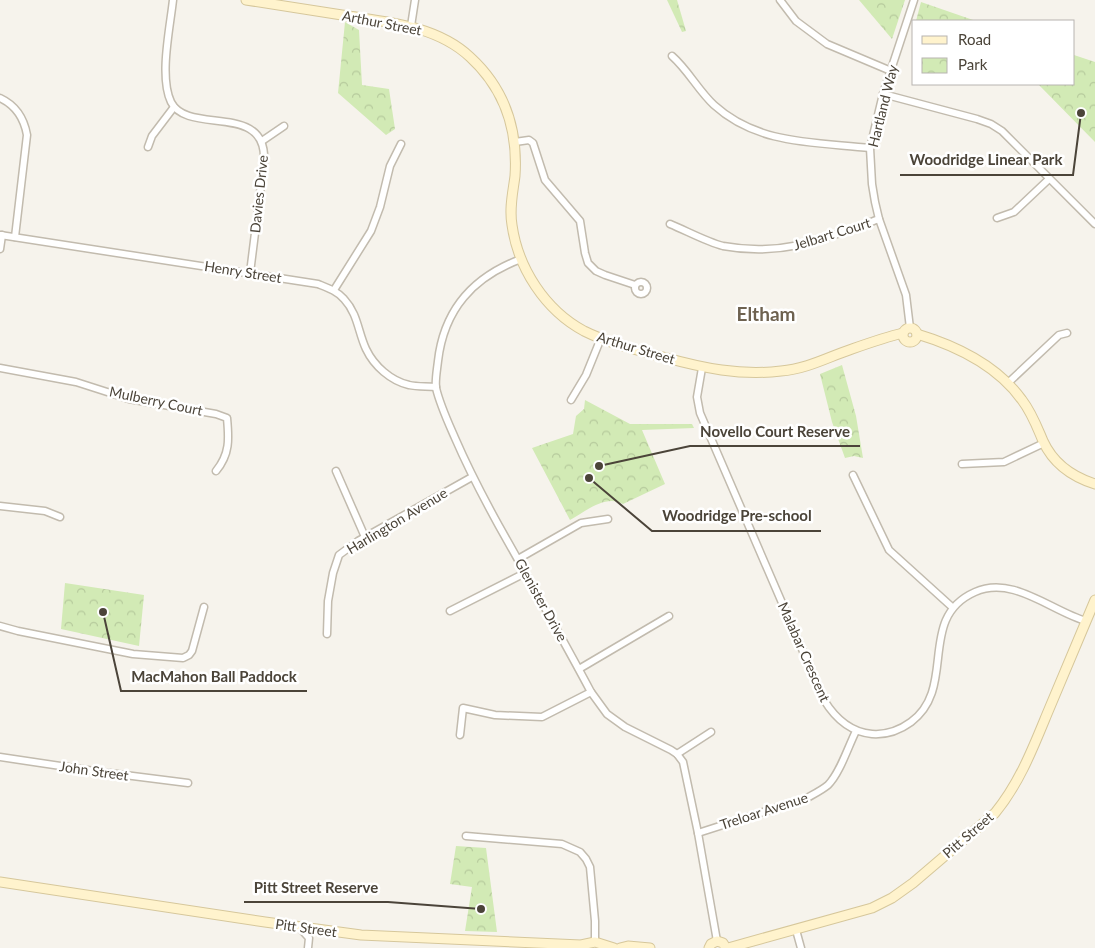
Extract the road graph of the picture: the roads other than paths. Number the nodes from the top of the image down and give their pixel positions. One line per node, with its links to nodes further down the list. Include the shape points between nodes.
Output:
1 (174, 0): 11 (street, via 165,78)
2 (246, 0): 6 (street, Arthur Street)
3 (415, 0): 6 (street)
4 (780, 0): 8 (street, via 796,21 826,44)
5 (914, 0): 8 (street, Hartland Way)
6 (411, 26): 14 (street, Arthur Street, via 457,46 482,68 508,113)
7 (672, 56): 17 (street, via 714,104 745,126 783,139)
8 (891, 71): 9 (street, Hartland Way)
9 (883, 94): 17 (street, Hartland Way); 18 (street, via 991,124)
10 (0, 98): 24 (street, via 18,112 27,135)
11 (174, 107): 13 (street, Davies Drive, via 193,116 245,127); 16 (street, via 152,136)
12 (284, 126): 13 (street)
13 (262, 141): 27 (street, Davies Drive, via 264,161)
14 (515, 142): 26 (street, Arthur Street, via 511,209); 28 (street, via 529,140 533,143 545,180 580,221 588,263 596,271)
15 (401, 144): 29 (street, via 390,166 371,231)
16 (148, 148)
17 (870, 148): 20 (street, Hartland Way)
18 (1049, 179): 19 (street, via 1014,212); 22 (street)
19 (997, 218)
20 (879, 220): 21 (street, Jelbart Court, via 793,248 763,250 722,245); 31 (street, Hartland Way, via 908,302)
21 (670, 224)
22 (1095, 224)
23 (1, 235): 24 (street, Henry Street); 25 (street)
24 (15, 237): 27 (street, Henry Street)
25 (0, 249)
26 (521, 258): 32 (street, Arthur Street, via 539,292 552,306 567,320); 36 (street, Glenister Drive, via 483,278 453,310 444,331)
27 (250, 272): 29 (street, Henry Street, via 318,284)
28 (635, 285)
29 (334, 290): 36 (street, Henry Street, via 355,314 366,349 385,373 410,386)
30 (1067, 333): 35 (street, via 1059,335)
31 (910, 335): 34 (street, Arthur Street, via 871,343 805,367 782,371 747,373); 35 (street, Arthur Street, via 954,346)
32 (601, 338): 34 (street, Arthur Street); 37 (street, via 586,375)
33 (0, 368): 40 (street, Mulberry Court, via 76,382 129,398 227,418 228,444 224,461)
34 (702, 368): 61 (street, Malabar Crescent, via 697,397 700,413 824,700 831,712)
35 (1008, 383): 38 (street, Arthur Street, via 1034,419)
36 (436, 387): 43 (street, Glenister Drive)
37 (571, 400)
38 (1044, 443): 39 (street, via 1004,462); 44 (street, Arthur Street, via 1052,456 1073,474)
39 (962, 464)
40 (216, 471)
41 (336, 472): 48 (street)
42 (853, 475): 53 (street, via 889,550)
43 (472, 477): 48 (street, Harlington Avenue); 49 (street, Glenister Drive)
44 (1095, 484)
45 (0, 506): 46 (street, via 44,511)
46 (60, 517)
47 (608, 518): 49 (street, via 581,523)
48 (366, 537): 58 (street, Harlington Avenue, via 339,556 328,601)
49 (518, 559): 50 (street, Glenister Drive)
50 (525, 573): 54 (street); 59 (street, Glenister Drive)
51 (1095, 600): 56 (street, Pitt Street)
52 (204, 607): 57 (street, via 192,651 183,658 133,654)
53 (952, 608): 56 (street, via 976,592 1000,588 1014,590); 61 (street, via 943,629 934,688 927,706 905,727 889,733)
54 (450, 611)
55 (669, 616): 59 (street)
56 (1086, 621): 71 (street, Pitt Street, via 1021,773 995,813 892,898 872,908)
57 (0, 626)
58 (327, 634)
59 (579, 669): 60 (street, Glenister Drive)
60 (591, 692): 63 (street, via 542,716 495,715 463,708); 64 (street, Glenister Drive, via 607,714 625,727)
61 (856, 731): 67 (street, Treloar Avenue, via 835,775 817,793)
62 (711, 732): 64 (street)
63 (460, 735)
64 (677, 754): 67 (street, via 686,771)
65 (0, 757): 66 (street, John Street)
66 (188, 783)
67 (698, 833): 72 (street)
68 (466, 836): 73 (street, via 562,844 580,852 590,867)
69 (0, 882): 70 (street, Pitt Street)
70 (299, 926): 74 (street, Pitt Street, via 361,935); 75 (street, via 309,938)
71 (796, 930): 80 (street, Pitt Street); 81 (street)
72 (717, 941): 79 (street); 80 (street)
73 (595, 942): 74 (street, Pitt Street, via 581,945); 76 (street, Pitt Street)
74 (491, 944)
75 (308, 948)
76 (614, 948)
77 (620, 948): 78 (street)
78 (650, 948)
79 (709, 948)
80 (727, 948)
81 (801, 948)

